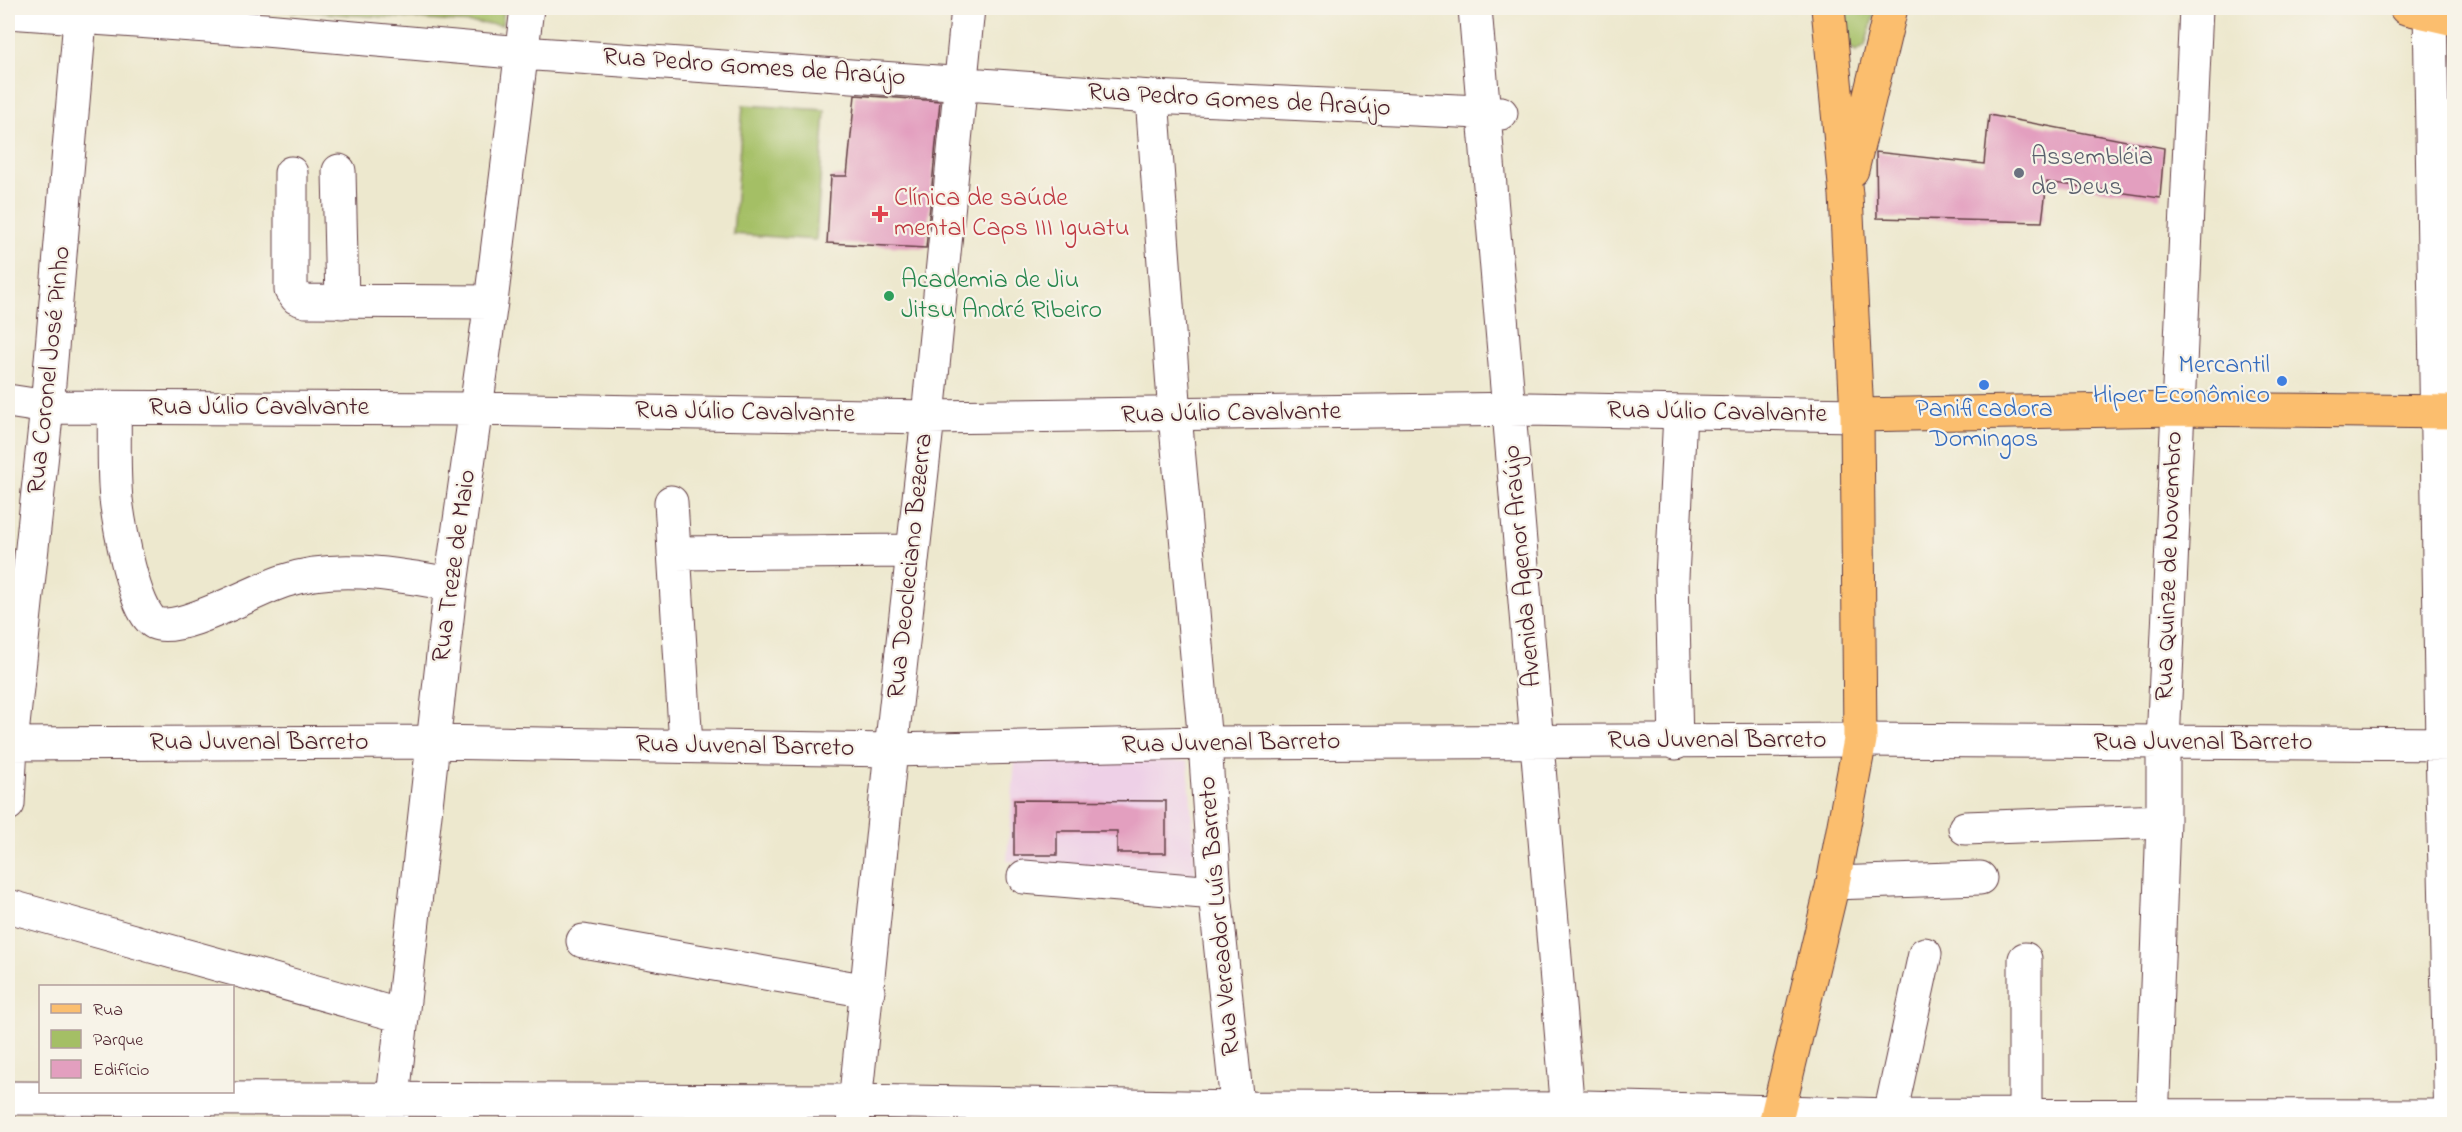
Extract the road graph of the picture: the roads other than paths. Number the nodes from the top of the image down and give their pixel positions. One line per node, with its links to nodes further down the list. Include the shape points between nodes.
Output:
1 (527, 8): 11 (street, Rua Treze de Maio)
2 (968, 8): 12 (street, Rua Deocleciano Bezerra)
3 (1475, 8): 14 (street, Avenida Agenor Araújo)
4 (1493, 8): 14 (street, Avenida Agenor Araújo)
5 (1828, 8): 17 (main road)
6 (1891, 8): 17 (main road)
7 (2196, 8): 25 (street, Rua Quinze de Novembro)
8 (8, 12): 9 (street, Rua Pedro Gomes de Araújo)
9 (80, 12): 11 (street, Rua Pedro Gomes de Araújo); 21 (street, Rua Coronel José Pinho)
10 (2430, 12): 26 (street)
11 (522, 53): 12 (street, Rua Pedro Gomes de Araújo); 19 (street, Rua Treze de Maio)
12 (961, 82): 13 (street, Rua Pedro Gomes de Araújo); 30 (street, Rua Deocleciano Bezerra)
13 (1152, 98): 14 (street, Rua Pedro Gomes de Araújo); 28 (street, Rua Vereador Luís Barreto)
14 (1493, 113): 24 (street, Avenida Agenor Araújo)
15 (339, 171): 18 (street)
16 (291, 173): 18 (street, via 291,290 306,301)
17 (1846, 195): 29 (main road)
18 (342, 302): 19 (street)
19 (491, 302): 23 (street, Rua Treze de Maio)
20 (8, 401): 21 (street, Rua Júlio Cavalvante)
21 (47, 407): 22 (street, Rua Júlio Cavalvante); 44 (street, Rua Coronel José Pinho)
22 (114, 408): 23 (street, Rua Júlio Cavalvante); 34 (street, via 118,517 140,601 148,618 156,623 174,624 282,581 324,572)
23 (476, 409): 30 (street, Rua Júlio Cavalvante); 34 (street, Rua Treze de Maio)
24 (1519, 409): 27 (street, Rua Júlio Cavalvante); 28 (street, Rua Júlio Cavalvante); 37 (street, Avenida Agenor Araújo)
25 (2177, 409): 26 (main road, Rua Júlio Cavalvante); 29 (main road, Rua Júlio Cavalvante); 40 (street, Rua Quinze de Novembro)
26 (2446, 412): 41 (street)
27 (1680, 413): 29 (street, Rua Júlio Cavalvante); 39 (street, via 1672,578)
28 (1175, 415): 30 (street, Rua Júlio Cavalvante); 38 (street, Rua Vereador Luís Barreto)
29 (1857, 415): 35 (main road)
30 (928, 417): 32 (street, Rua Deocleciano Bezerra)
31 (671, 501): 33 (street)
32 (912, 551): 33 (street); 43 (street, Rua Deocleciano Bezerra)
33 (674, 553): 42 (street)
34 (451, 584): 36 (street, Rua Treze de Maio)
35 (1860, 740): 39 (street, Rua Juvenal Barreto); 40 (street, Rua Juvenal Barreto); 50 (main road)
36 (432, 742): 42 (street, Rua Juvenal Barreto); 44 (street, Rua Juvenal Barreto); 57 (street, Rua Treze de Maio)
37 (1545, 742): 38 (street, Rua Juvenal Barreto); 39 (street, Rua Juvenal Barreto); 62 (street, Avenida Agenor Araújo)
38 (1205, 743): 43 (street, Rua Juvenal Barreto); 51 (street, Rua Vereador Luís Barreto)
39 (1676, 743)
40 (2163, 743): 41 (street, Rua Juvenal Barreto); 46 (street, Rua Quinze de Novembro)
41 (2448, 744): 65 (street)
42 (686, 745): 43 (street, Rua Juvenal Barreto)
43 (891, 750): 56 (street, Rua Deocleciano Bezerra)
44 (9, 752): 45 (street, Rua Coronel José Pinho)
45 (8, 804)
46 (2163, 821): 47 (street); 67 (street, Rua Quinze de Novembro)
47 (1965, 828)
48 (1024, 877): 51 (street)
49 (1980, 878): 50 (street)
50 (1833, 883): 63 (main road)
51 (1215, 893): 61 (street, Rua Vereador Luís Barreto)
52 (8, 906): 57 (street)
53 (583, 941): 56 (street)
54 (1925, 954): 64 (street)
55 (2025, 959): 66 (street)
56 (868, 991): 60 (street, Rua Deocleciano Bezerra)
57 (402, 1017): 59 (street, Rua Treze de Maio)
58 (8, 1098): 59 (street)
59 (392, 1111): 60 (street)
60 (854, 1113): 61 (street)
61 (1238, 1116): 62 (street)
62 (1577, 1116): 63 (street)
63 (1776, 1118): 64 (street)
64 (1905, 1118): 66 (street)
65 (2452, 1119): 67 (street)
66 (2025, 1120): 67 (street)
67 (2153, 1120)

